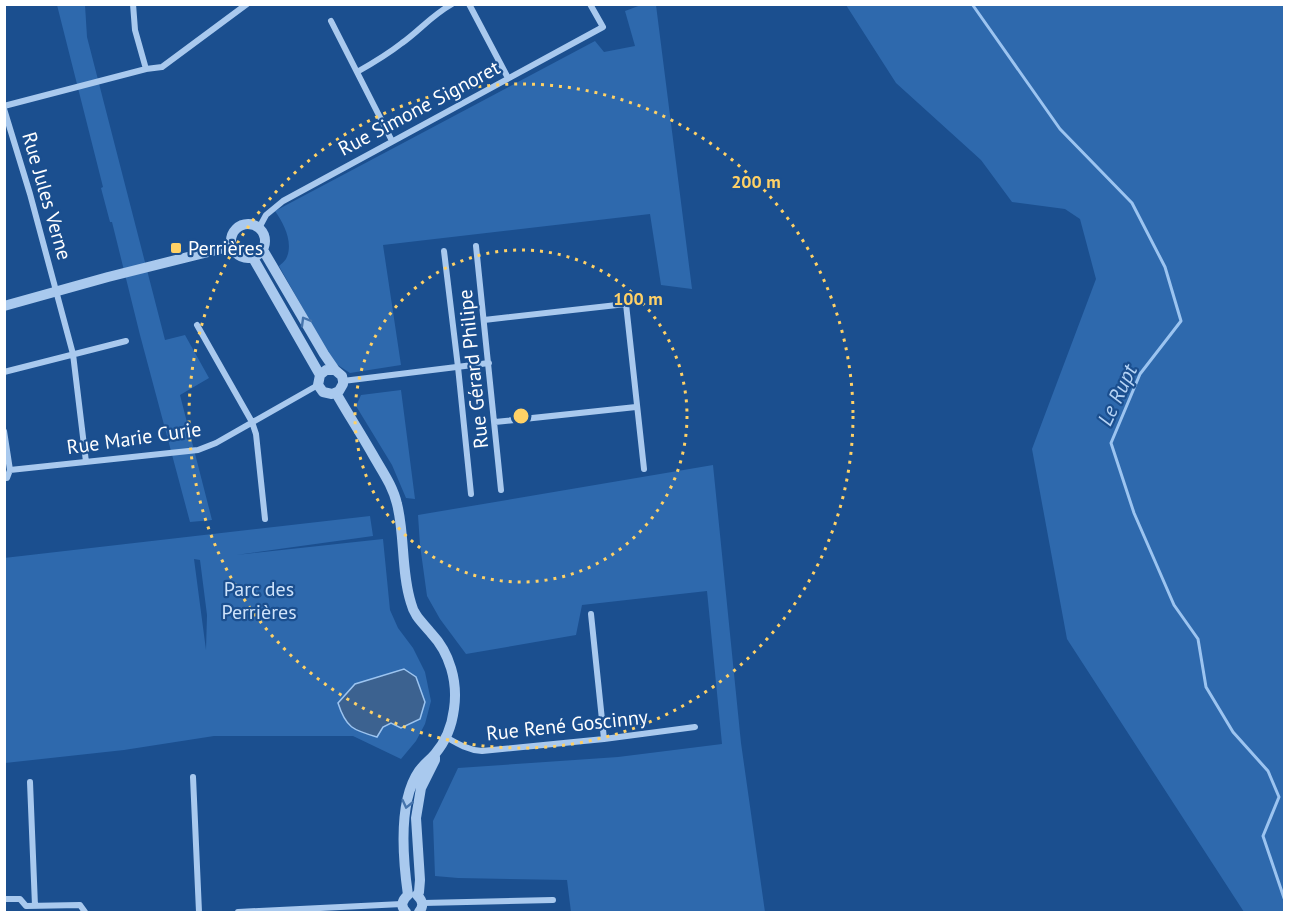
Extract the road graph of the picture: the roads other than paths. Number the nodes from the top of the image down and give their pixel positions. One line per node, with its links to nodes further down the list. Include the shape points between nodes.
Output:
1 (133, 4): 7 (street, via 135,30)
2 (247, 4): 7 (street, via 162,67)
3 (452, 4): 8 (street, via 385,56)
4 (469, 4): 9 (street)
5 (590, 4): 9 (street, Rue Simone Signoret, via 603,27)
6 (331, 21): 8 (street)
7 (146, 69): 10 (street)
8 (357, 72): 11 (street)
9 (508, 78): 11 (street, Rue Simone Signoret)
10 (4, 107): 18 (street, Rue Jules Verne)
11 (392, 141): 12 (street, Rue Simone Signoret, via 283,201 266,215)
12 (259, 228): 13 (street, via 254,225 236,229); 15 (street, via 265,238)
13 (232, 246): 17 (street, via 240,256); 18 (street)
14 (476, 246): 20 (street, Rue Gérard Philipe)
15 (263, 250): 17 (street); 26 (street, one-way to 15)
16 (444, 250): 25 (street)
17 (252, 258): 28 (street)
18 (57, 292): 19 (street); 23 (street, Rue Jules Verne)
19 (4, 306)
20 (484, 320): 24 (street, Rue Gérard Philipe); 31 (street, via 626,303)
21 (197, 325): 32 (street)
22 (126, 341): 23 (street)
23 (73, 354): 27 (street); 35 (street, Rue Jules Verne)
24 (489, 363): 25 (street); 33 (street, Rue Gérard Philipe)
25 (458, 367): 29 (street); 40 (street)
26 (335, 370): 28 (street, via 326,370); 29 (street)
27 (4, 372)
28 (319, 380): 30 (street, via 323,392); 32 (street, Rue Marie Curie)
29 (343, 381): 30 (street)
30 (336, 393): 44 (street, via 389,483 398,505 410,603 419,620 438,640 453,674 455,700)
31 (636, 407): 33 (street); 36 (street)
32 (252, 422): 35 (street, Rue Marie Curie, via 198,450); 41 (street)
33 (495, 422): 39 (street, Rue Gérard Philipe)
34 (4, 431): 37 (street)
35 (86, 462): 37 (street, Rue Marie Curie)
36 (644, 469)
37 (10, 470): 38 (street)
38 (4, 478)
39 (501, 490)
40 (471, 494)
41 (265, 519)
42 (591, 614): 45 (street)
43 (695, 727): 45 (street, Rue René Goscinny)
44 (446, 737): 45 (street, Rue René Goscinny, via 473,751); 50 (street, via 418,772 405,811 404,845)
45 (604, 739)
46 (194, 777): 54 (street)
47 (30, 782): 51 (street)
48 (4, 899): 52 (street, via 20,899)
49 (553, 900): 50 (street)
50 (412, 904): 55 (street)
51 (35, 906): 52 (street); 53 (street, via 80,904)
52 (26, 909)
53 (85, 912)
54 (199, 912)
55 (238, 912)

